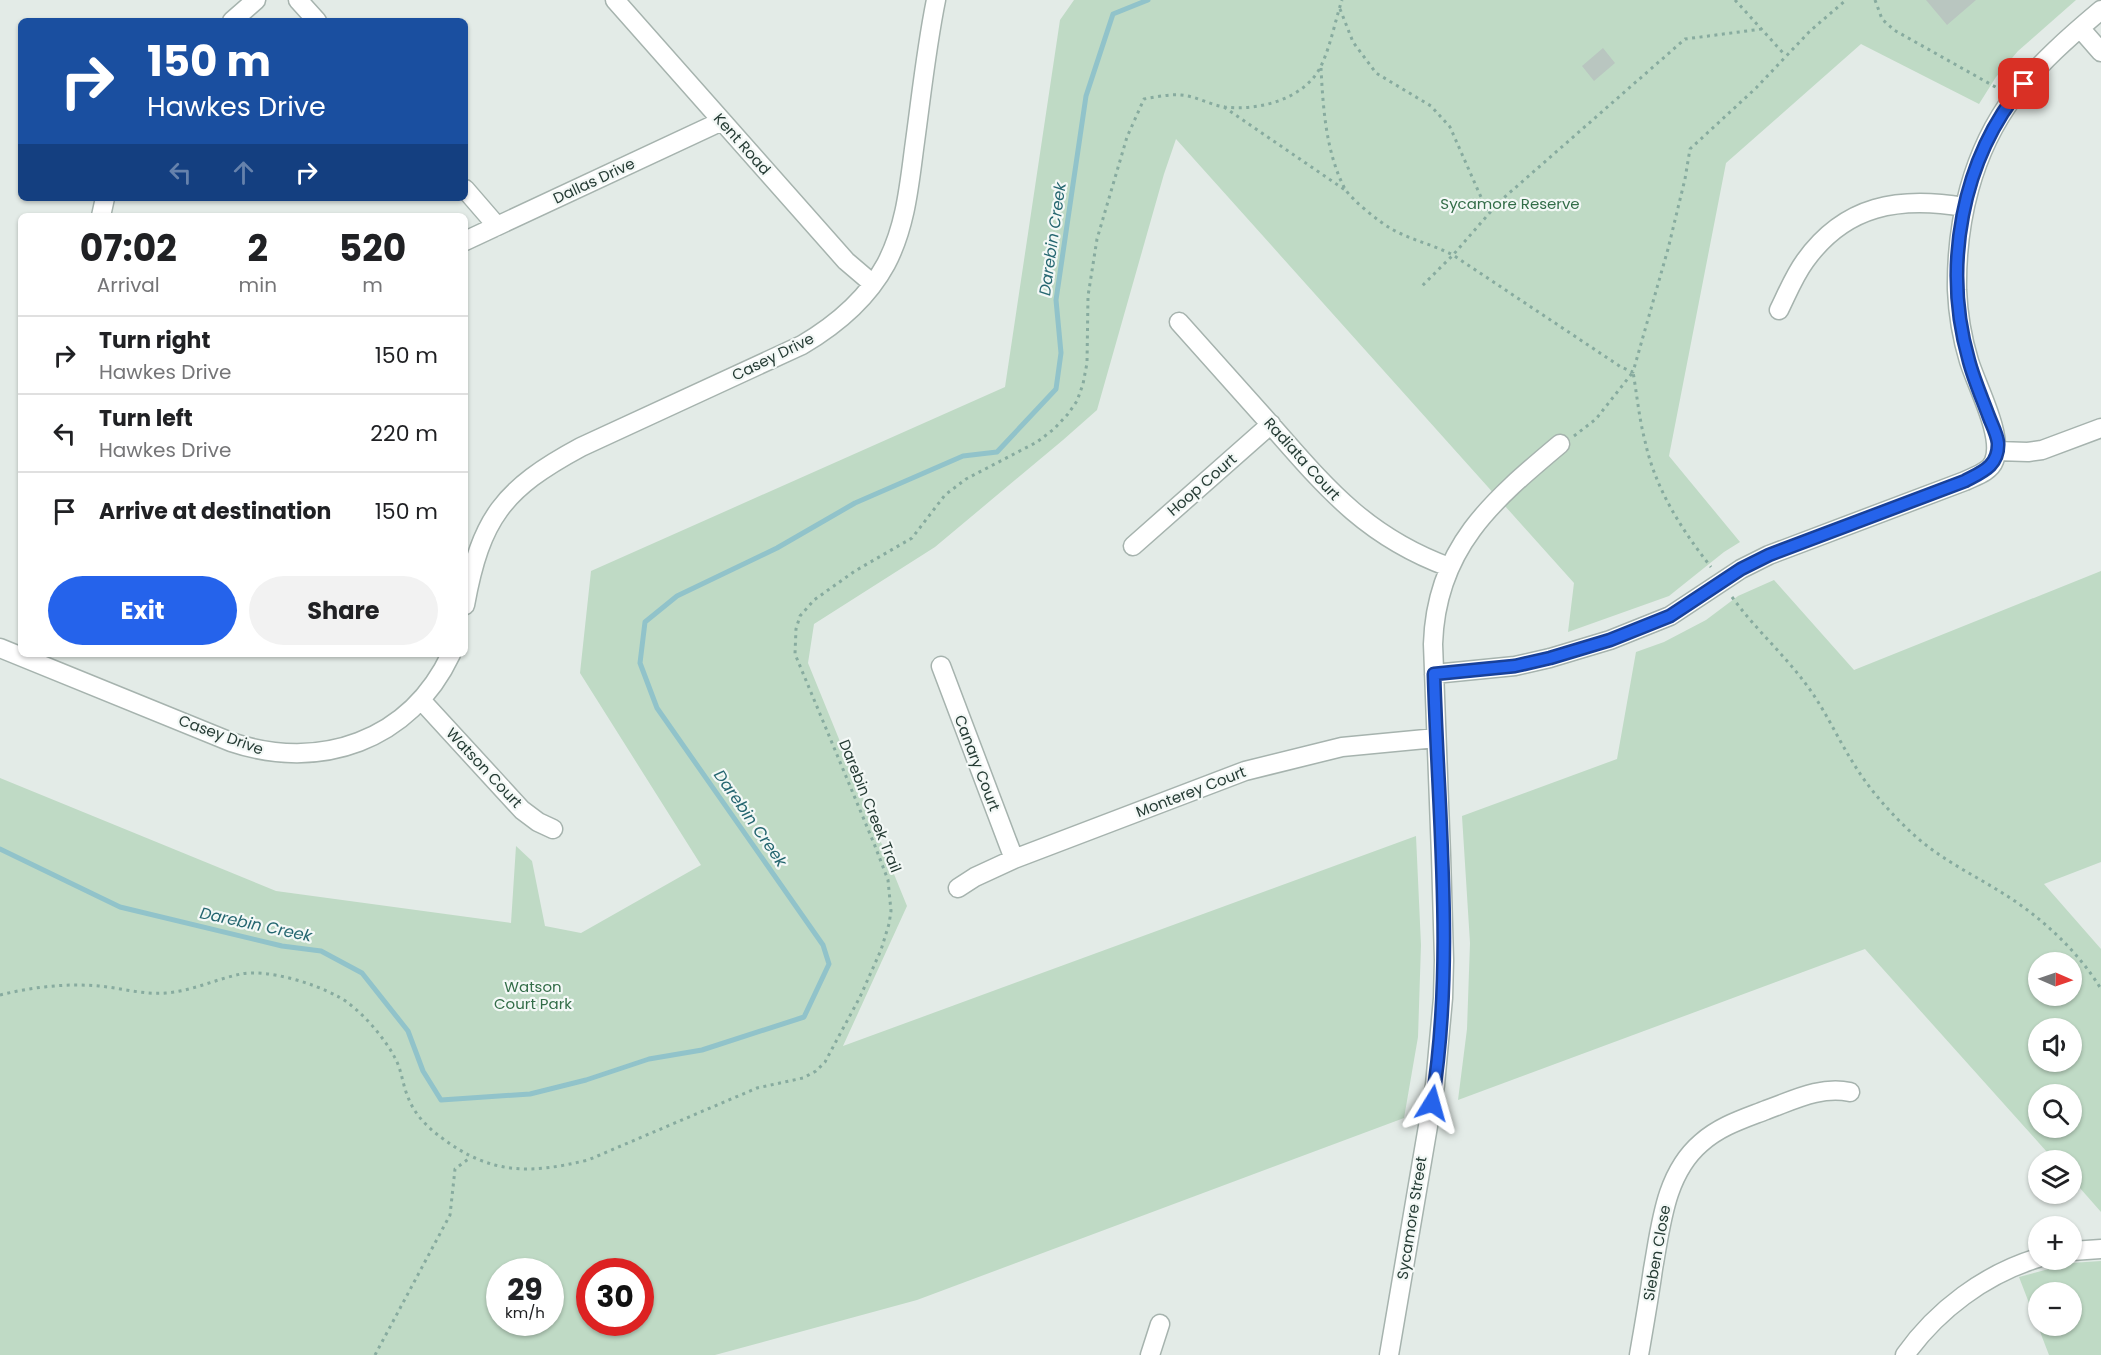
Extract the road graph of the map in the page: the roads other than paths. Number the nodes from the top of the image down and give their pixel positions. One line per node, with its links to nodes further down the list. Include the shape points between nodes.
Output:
1 (256, 0): 6 (street)
2 (298, 0): 7 (street)
3 (615, 0): 10 (street, Kent Road)
4 (936, 0): 15 (street, Casey Drive, via 904,212 896,242)
5 (2101, 10): 8 (street)
6 (235, 18)
7 (314, 18)
8 (2080, 28): 9 (street); 12 (street, via 2013,97 1982,153)
9 (2101, 52)
10 (722, 121): 13 (street, Dallas Drive); 15 (street, Kent Road, via 846,261)
11 (468, 192): 13 (street)
12 (1964, 207): 16 (street, via 1919,201 1854,216 1817,245); 21 (street, via 1957,266 1961,330 1998,442)
13 (497, 226): 14 (street, Dallas Drive)
14 (468, 240)
15 (873, 284): 24 (street, Casey Drive, via 838,322 802,345 581,447 523,483 502,504 489,525)
16 (1779, 310)
17 (1179, 322): 18 (street, Radiata Court)
18 (1271, 424): 22 (street, Hoop Court); 23 (street, Radiata Court, via 1334,495 1361,519 1406,549)
19 (2101, 428): 21 (street, via 2042,450)
20 (1560, 444): 23 (street, Sycamore Street, via 1479,519)
21 (1997, 451): 30 (street, via 1992,465 1984,471 1769,555 1670,616 1582,649 1515,666)
22 (1133, 546)
23 (1449, 567): 30 (street, Sycamore Street, via 1435,612)
24 (468, 590)
25 (0, 648): 26 (street, Casey Drive)
26 (18, 653)
27 (450, 657): 31 (street, Casey Drive)
28 (38, 658): 31 (street, Casey Drive, via 231,742 270,752 314,754 351,746 388,728)
29 (941, 666): 34 (street, Canary Court)
30 (1434, 674): 32 (street, Sycamore Street)
31 (421, 700): 33 (street, Watson Court, via 522,810)
32 (1436, 738): 34 (street, Monterey Court, via 1342,747 1245,771); 42 (street, Sycamore Street, via 1444,960 1440,1039)
33 (553, 829)
34 (1014, 859): 35 (street, Monterey Court)
35 (958, 888)
36 (1850, 1092): 43 (street, Sieben Close, via 1828,1090 1808,1094 1730,1124 1699,1144 1671,1187 1663,1213)
37 (2101, 1249): 38 (street)
38 (2082, 1250)
39 (2028, 1262): 44 (street, via 1956,1301)
40 (1160, 1324): 41 (street)
41 (1150, 1355)
42 (1389, 1355)
43 (1639, 1355)
44 (1905, 1355)

